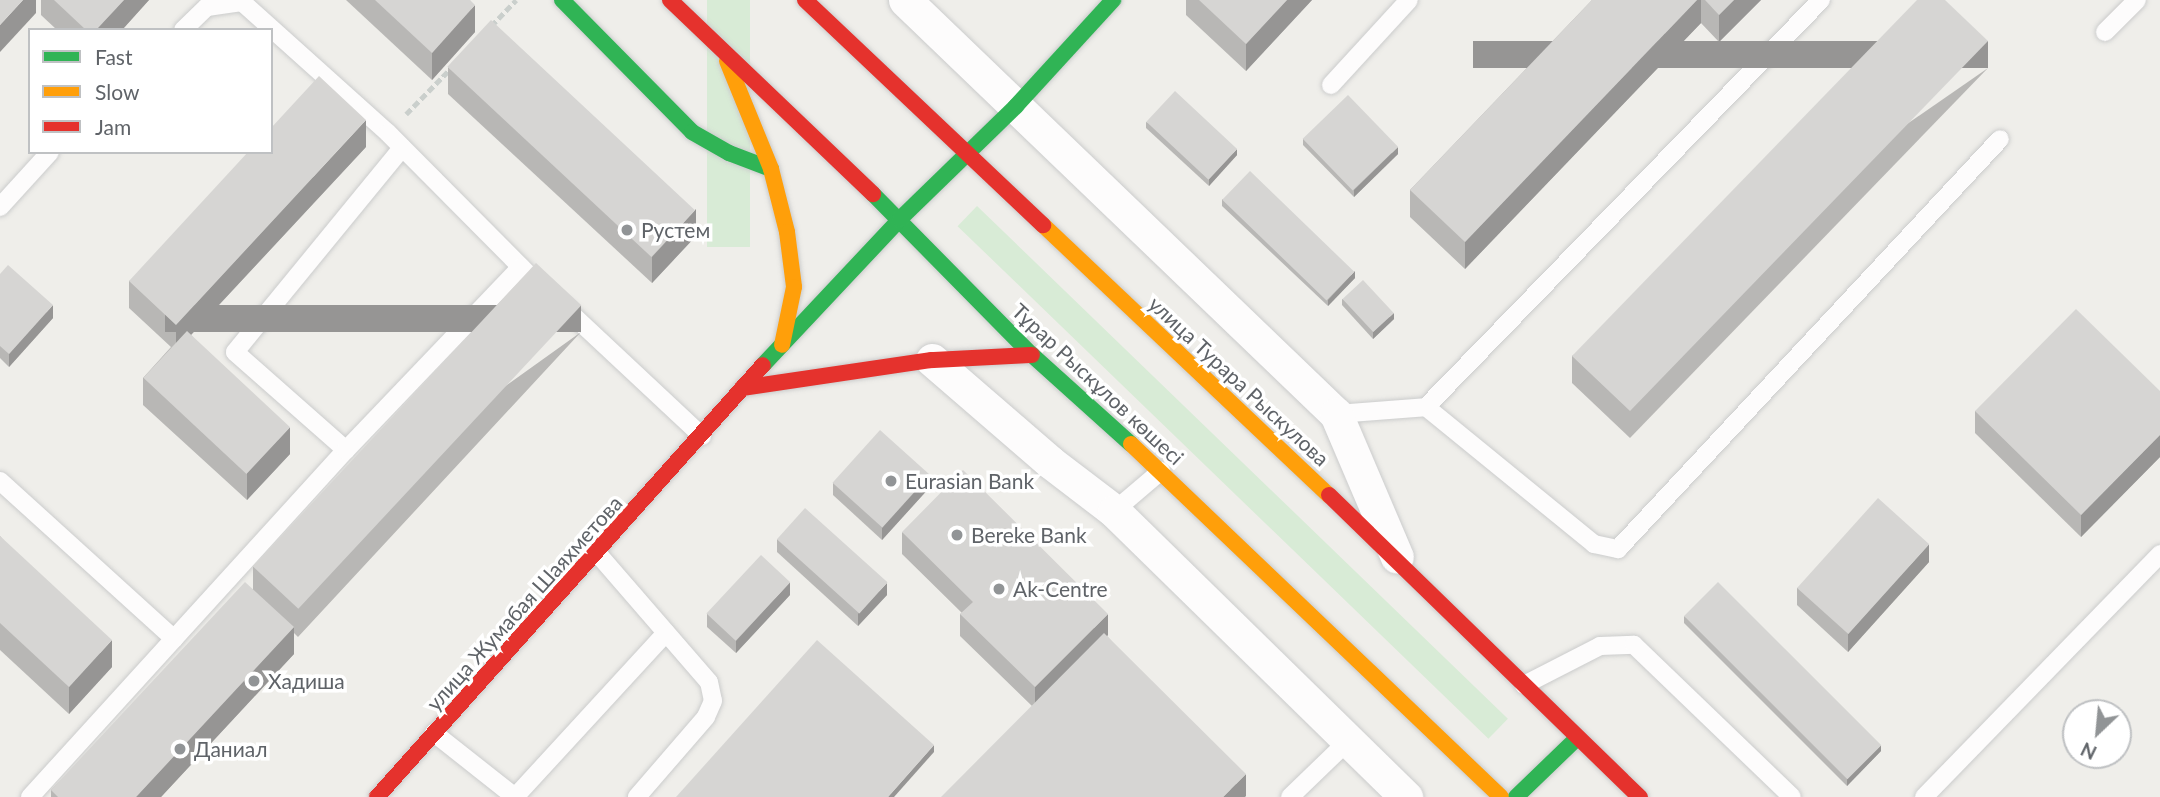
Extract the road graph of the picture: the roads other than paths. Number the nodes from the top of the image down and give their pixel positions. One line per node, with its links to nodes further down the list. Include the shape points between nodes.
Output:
1 (562, 0): 20 (main road, via 692,132)
2 (670, 0): 13 (main road, Тұрар Рыскұлов көшесі)
3 (805, 0): 18 (main road, улица Турара Рыскулова)
4 (905, 0): 15 (street)
5 (1113, 0): 15 (main road)
6 (1409, 0): 14 (lane)
7 (1821, 0): 28 (lane)
8 (2137, 0): 12 (lane)
9 (185, 28): 10 (lane, via 207,7 242,2)
10 (271, 28)
11 (273, 30): 17 (lane)
12 (2105, 32)
13 (722, 50): 20 (main road); 22 (main road, Тұрар Рыскұлов көшесі)
14 (1331, 85)
15 (1016, 106): 18 (main road); 29 (street)
16 (2000, 139): 28 (lane, via 1618,549 1594,544)
17 (402, 148): 23 (lane); 31 (lane, via 235,352)
18 (969, 153): 22 (main road); 37 (main road, улица Турара Рыскулова)
19 (48, 154): 21 (lane)
20 (771, 169): 24 (main road, via 787,232 794,287)
21 (0, 207)
22 (900, 219): 24 (main road, улица Жумабая Шаяхметова); 25 (main road, Тұрар Рыскұлов көшесі)
23 (521, 267): 30 (lane); 31 (lane)
24 (782, 345): 27 (main road, улица Жумабая Шаяхметова)
25 (1032, 355): 26 (main road); 32 (main road, Тұрар Рыскұлов көшесі)
26 (932, 360): 27 (main road); 34 (street)
27 (741, 388): 30 (main road, улица Жумабая Шаяхметова)
28 (1426, 407): 29 (lane)
29 (1336, 414): 37 (street)
30 (702, 436): 35 (main road, улица Жумабая Шаяхметова)
31 (346, 450): 39 (lane)
32 (1161, 471): 34 (lane); 50 (main road, Тұрар Рыскұлов көшесі)
33 (0, 481): 39 (lane)
34 (1114, 511): 43 (street)
35 (598, 554): 38 (lane); 41 (main road, улица Жумабая Шаяхметова)
36 (2160, 554): 54 (lane)
37 (1400, 562): 40 (main road, улица Турара Рыскулова)
38 (666, 633): 46 (lane); 47 (lane, via 709,682 713,701 706,718)
39 (174, 639): 44 (lane)
40 (1524, 685): 42 (main road, улица Турара Рыскулова); 53 (lane, via 1600,646 1634,645)
41 (434, 733): 45 (main road, улица Жумабая Шаяхметова); 46 (lane)
42 (1577, 738): 51 (main road); 52 (main road, улица Турара Рыскулова)
43 (1348, 741): 48 (lane); 49 (street)
44 (30, 797)
45 (377, 797)
46 (515, 797)
47 (636, 797)
48 (1290, 797)
49 (1406, 797)
50 (1501, 797)
51 (1516, 797)
52 (1640, 797)
53 (1792, 797)
54 (1924, 797)

